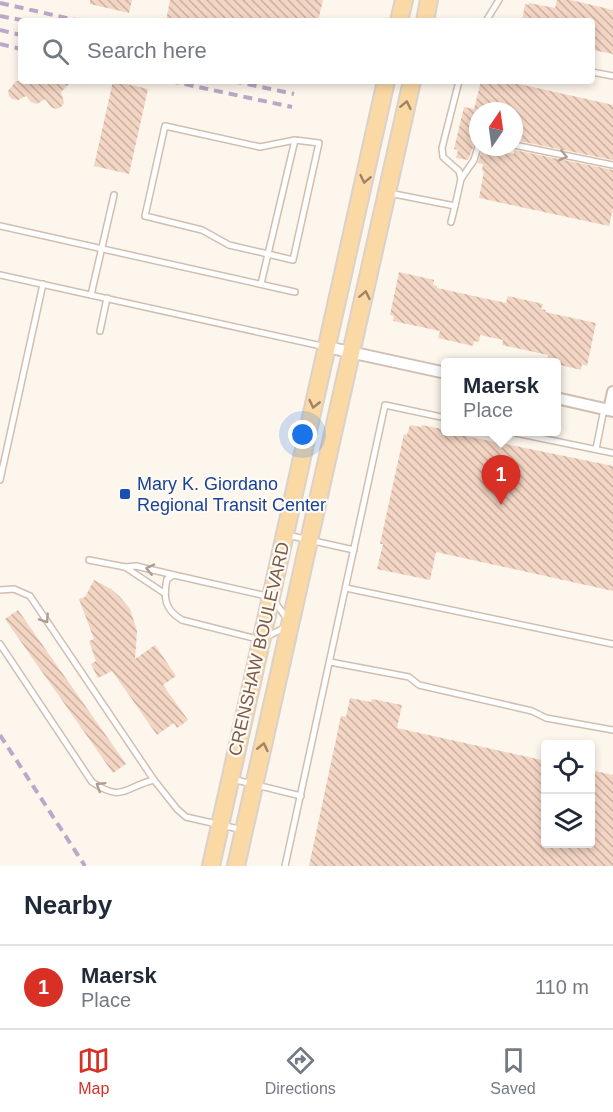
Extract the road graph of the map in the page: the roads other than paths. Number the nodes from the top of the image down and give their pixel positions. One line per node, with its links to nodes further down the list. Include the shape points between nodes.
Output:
1 (404, 0): 4 (main road)
2 (429, 0): 5 (main road)
3 (499, 0): 6 (lane)
4 (400, 18)
5 (426, 18)
6 (488, 18)
7 (595, 73): 8 (lane)
8 (613, 76)
9 (385, 84): 31 (main road, CRENSHAW BOULEVARD, one-way to 31)
10 (410, 84): 17 (main road, CRENSHAW BOULEVARD, one-way to 10)
11 (458, 84): 16 (lane, via 442,148 443,157 459,171)
12 (296, 140): 23 (lane); 23 (lane, via 319,143 293,260); 23 (lane, via 260,147 165,126 145,216 202,230 229,245)
13 (523, 147): 15 (lane, one-way to 15)
14 (475, 156): 16 (lane)
15 (613, 165)
16 (461, 179): 19 (lane)
17 (387, 193): 19 (lane); 32 (main road, CRENSHAW BOULEVARD, one-way to 17)
18 (114, 195): 22 (lane)
19 (455, 206): 20 (lane)
20 (451, 222)
21 (0, 225): 22 (lane)
22 (101, 248): 26 (lane); 28 (lane)
23 (268, 254): 26 (lane)
24 (0, 275): 25 (lane)
25 (43, 284): 28 (lane); 41 (lane)
26 (261, 284): 27 (lane)
27 (295, 292)
28 (91, 295): 29 (lane)
29 (107, 298): 30 (lane); 31 (lane)
30 (100, 331)
31 (327, 347): 32 (street); 42 (main road, CRENSHAW BOULEVARD, one-way to 42)
32 (352, 352): 33 (street); 43 (main road, CRENSHAW BOULEVARD)
33 (441, 372)
34 (613, 392): 36 (street)
35 (561, 399): 36 (street)
36 (609, 410): 39 (lane)
37 (441, 417): 44 (lane, via 385,405)
38 (531, 436): 39 (lane)
39 (596, 449): 40 (lane)
40 (613, 453)
41 (0, 480)
42 (285, 535): 43 (lane); 51 (main road, CRENSHAW BOULEVARD)
43 (310, 540): 44 (lane); 52 (main road, CRENSHAW BOULEVARD)
44 (354, 550): 48 (lane)
45 (89, 560): 46 (lane)
46 (125, 567): 47 (lane, one-way to 46); 50 (lane)
47 (174, 574): 50 (lane, via 167,579); 51 (lane)
48 (346, 588): 55 (lane); 56 (lane)
49 (0, 590): 59 (lane, one-way to 59, via 30,596)
50 (164, 593): 53 (lane, via 166,605 182,620)
51 (271, 597): 52 (lane); 53 (main road, CRENSHAW BOULEVARD)
52 (291, 624): 53 (lane); 60 (main road, CRENSHAW BOULEVARD, one-way to 52)
53 (261, 640): 58 (main road, CRENSHAW BOULEVARD)
54 (0, 644): 59 (lane, one-way to 54, via 124,793 106,791 92,782)
55 (613, 644)
56 (330, 662): 57 (lane, via 409,677 419,685); 61 (lane)
57 (613, 730)
58 (230, 779): 60 (lane); 62 (main road, CRENSHAW BOULEVARD)
59 (154, 780): 62 (lane, via 186,817)
60 (255, 785): 61 (lane); 63 (main road, CRENSHAW BOULEVARD)
61 (301, 796): 66 (lane)
62 (220, 824): 63 (lane); 64 (main road, CRENSHAW BOULEVARD)
63 (245, 830): 65 (main road, CRENSHAW BOULEVARD)
64 (211, 866)
65 (237, 866)
66 (285, 866)

